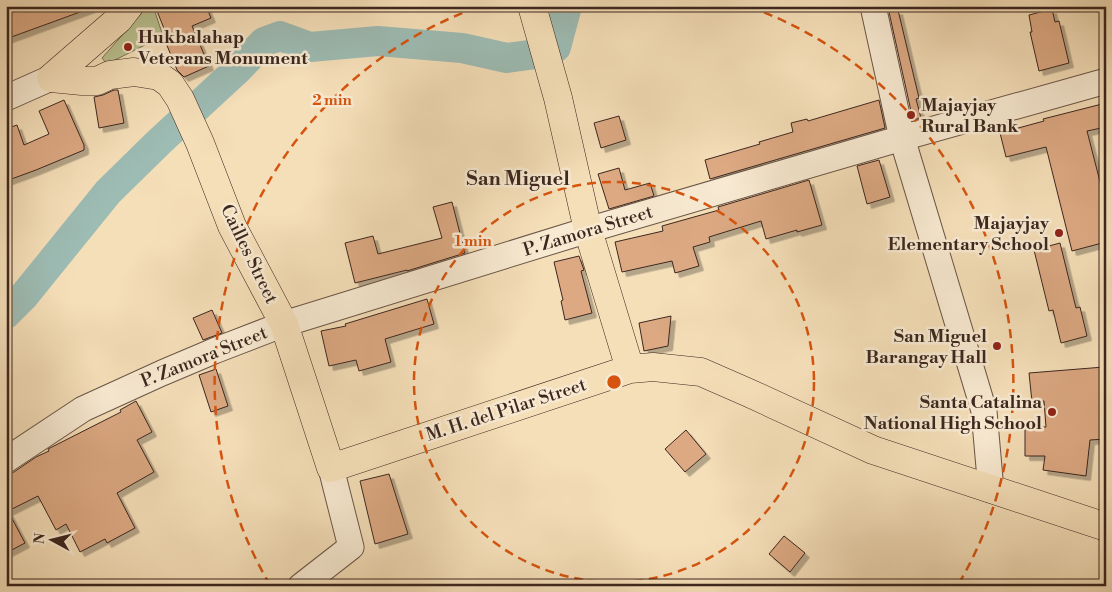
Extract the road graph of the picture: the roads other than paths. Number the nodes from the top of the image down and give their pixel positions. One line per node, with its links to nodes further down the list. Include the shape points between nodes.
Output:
1 (129, 6): 4 (main road, via 119,19)
2 (532, 6): 8 (main road, via 558,98)
3 (873, 6): 7 (street)
4 (51, 78): 6 (street); 9 (main road, Cailles Street, via 96,80 134,72 158,76 170,84 200,143 232,226)
5 (1106, 81): 7 (street, P. Zamora Street)
6 (6, 98)
7 (902, 138): 8 (street, P. Zamora Street); 13 (street, via 984,411)
8 (588, 230): 9 (street, P. Zamora Street); 10 (main road)
9 (284, 324): 11 (street, P. Zamora Street, via 179,365 83,409); 12 (main road, Cailles Street)
10 (630, 369): 12 (main road, M. H. del Pilar Street); 13 (main road, M. H. del Pilar Street, via 653,367 701,372 873,450)
11 (6, 460)
12 (331, 468): 15 (street, Cailles Street, via 351,547)
13 (991, 490): 14 (main road, M. H. del Pilar Street)
14 (1106, 527)
15 (301, 586)

